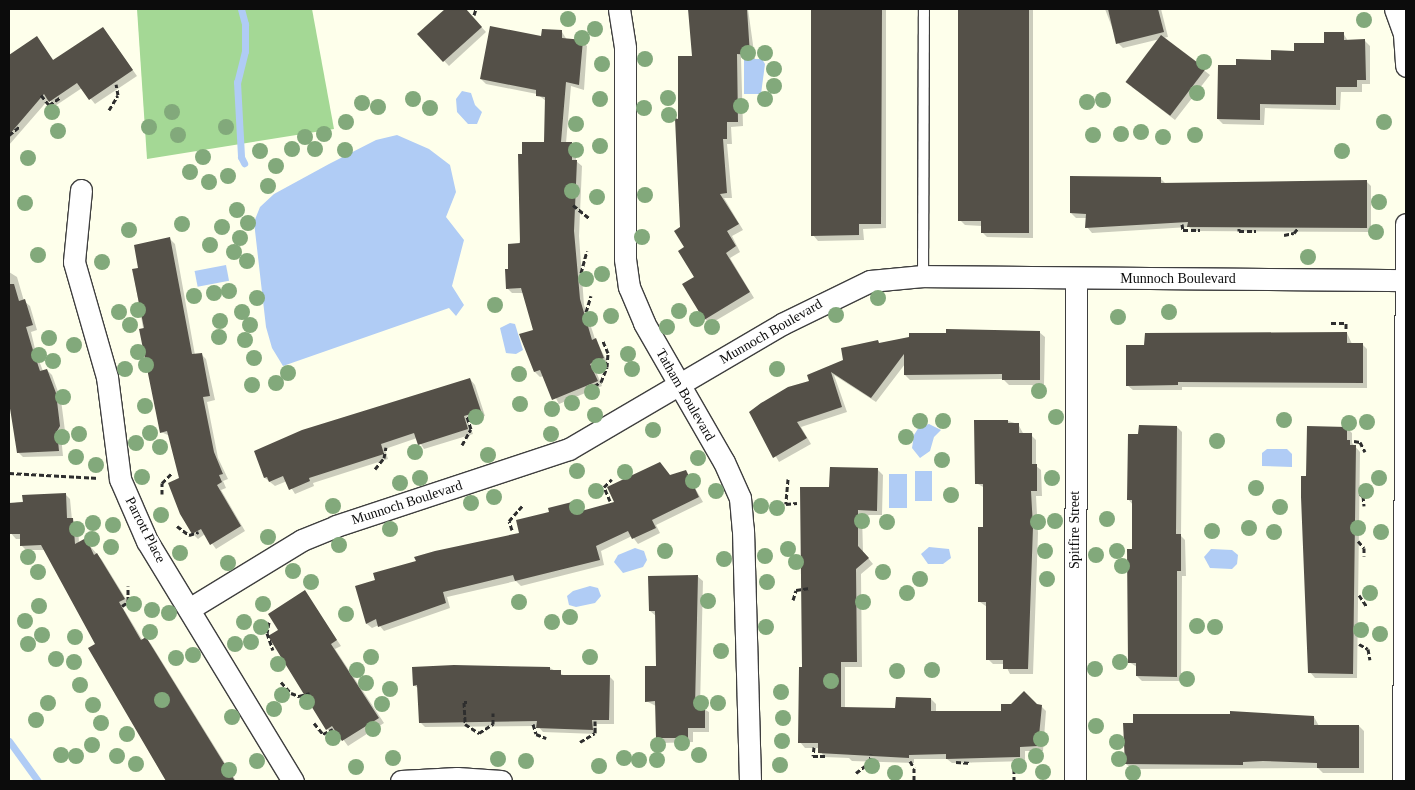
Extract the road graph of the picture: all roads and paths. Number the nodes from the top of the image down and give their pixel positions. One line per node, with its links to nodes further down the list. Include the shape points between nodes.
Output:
1 (476, 9): 5 (path)
2 (619, 9): 34 (street, Tatham Boulevard, via 625,48 625,259 629,287 641,316)
3 (924, 9): 25 (lane)
4 (1395, 9): 6 (street, via 1404,34)
5 (474, 15)
6 (1406, 66)
7 (116, 84): 10 (path, via 118,95)
8 (42, 95): 9 (path, via 49,105)
9 (61, 97)
10 (109, 110)
11 (19, 127): 12 (path)
12 (9, 135)
13 (81, 190): 43 (street, Parrott Place, via 74,262 107,377)
14 (573, 205): 15 (path)
15 (589, 218)
16 (1182, 224): 20 (path, via 1183,230)
17 (1406, 224): 27 (street)
18 (1239, 228): 21 (path, via 1239,231)
19 (1298, 228): 22 (path, via 1294,233)
20 (1200, 230)
21 (1256, 231)
22 (1284, 235)
23 (587, 251): 24 (path)
24 (581, 273)
25 (923, 276): 26 (street, Munnoch Boulevard); 34 (street, Munnoch Boulevard, via 888,277 854,286 740,348)
26 (1076, 278): 27 (street, Munnoch Boulevard); 92 (street, Spitfire Street)
27 (1406, 280): 93 (street)
28 (591, 296): 29 (path)
29 (586, 312)
30 (1331, 323): 31 (path, via 1346,323)
31 (1346, 329)
32 (603, 341): 33 (path, via 608,353 607,367 601,382)
33 (594, 386)
34 (681, 386): 63 (street, Munnoch Boulevard, via 570,449 302,540); 89 (street, Tatham Boulevard, via 724,462 740,498 744,530)
35 (467, 417): 37 (path, via 471,429)
36 (1354, 441): 39 (path, via 1360,442)
37 (462, 445)
38 (386, 447): 40 (path, via 384,458)
39 (1365, 452)
40 (375, 469)
41 (9, 473): 43 (path)
42 (172, 474): 46 (path, via 162,483)
43 (120, 479): 63 (street, Parrott Place, via 147,542)
44 (612, 479): 48 (path, via 604,487)
45 (788, 479): 49 (path, via 786,504)
46 (162, 494)
47 (1360, 494): 51 (path)
48 (610, 501)
49 (797, 503)
50 (522, 506): 53 (path, via 510,521)
51 (1364, 506)
52 (176, 526): 54 (path, via 189,535)
53 (512, 530)
54 (199, 532)
55 (1358, 541): 56 (path, via 1364,548)
56 (1364, 556)
57 (128, 586): 61 (path, via 128,602)
58 (810, 588): 60 (path, via 796,590)
59 (1359, 595): 62 (path)
60 (793, 600)
61 (122, 606)
62 (1367, 607)
63 (190, 609): 86 (street, Parrott Place)
64 (269, 622): 66 (path, via 267,633)
65 (1359, 644): 67 (path, via 1368,649)
66 (273, 650)
67 (1370, 660)
68 (281, 682): 69 (path, via 291,693 304,697)
69 (310, 694)
70 (467, 702): 71 (path, via 465,724 479,733 493,724)
71 (493, 713)
72 (595, 721): 77 (path, via 595,732)
73 (314, 724): 75 (path, via 323,734)
74 (533, 724): 76 (path, via 536,734)
75 (333, 729)
76 (546, 738)
77 (580, 742)
78 (814, 747): 80 (path, via 813,756)
79 (871, 754): 85 (path, via 870,762)
80 (827, 756)
81 (1017, 758): 91 (path)
82 (910, 761): 90 (path, via 914,768)
83 (956, 762): 84 (path)
84 (971, 763)
85 (856, 773)
86 (293, 781)
87 (401, 781): 88 (street, via 457,778)
88 (501, 781)
89 (750, 781)
90 (914, 781)
91 (1014, 781)
92 (1075, 781)
93 (1403, 781)

